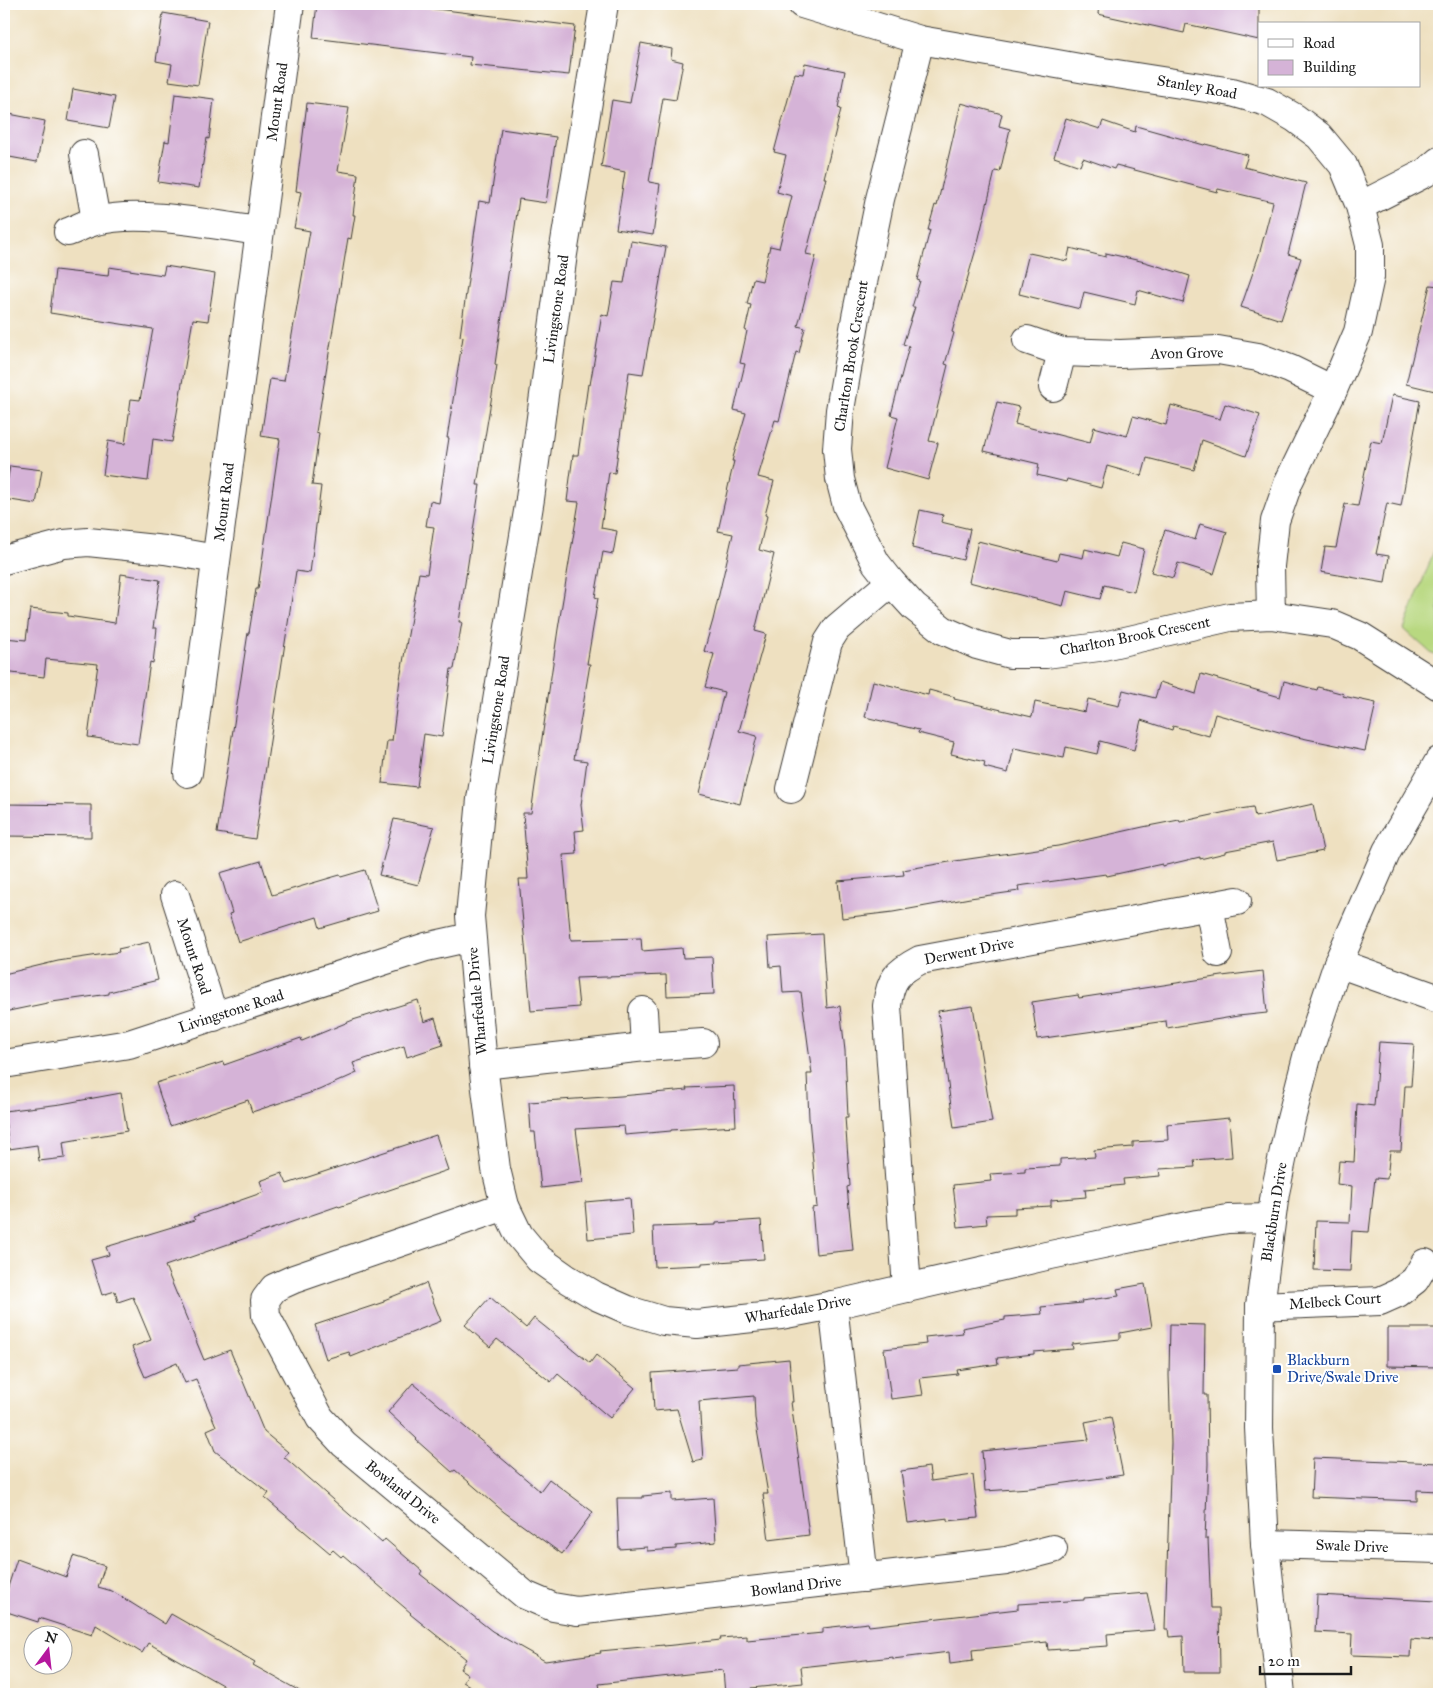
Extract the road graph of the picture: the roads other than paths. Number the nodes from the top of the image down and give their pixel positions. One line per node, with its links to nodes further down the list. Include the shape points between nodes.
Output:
1 (290, 4): 9 (street, Mount Road)
2 (604, 4): 26 (street, Livingstone Road, via 563,254 530,499 481,799)
3 (802, 4): 4 (street, Stanley Road)
4 (920, 40): 7 (street, Stanley Road, via 1232,92 1267,102 1319,136 1343,165); 17 (street, Charlton Brook Crescent, via 880,199 856,317 837,448 847,506 876,563)
5 (84, 154): 8 (street)
6 (1439, 161): 7 (street, via 1425,173)
7 (1360, 206): 14 (street, Stanley Road, via 1370,245 1370,277 1358,332)
8 (96, 220): 9 (street, via 128,216); 10 (street)
9 (259, 231): 15 (street, Mount Road)
10 (68, 232)
11 (1027, 340): 12 (street, Avon Grove)
12 (1062, 352): 13 (street); 14 (street, Avon Grove, via 1120,354 1218,350 1258,357)
13 (1053, 387)
14 (1333, 390): 18 (street, Stanley Road, via 1289,481 1275,521 1270,566)
15 (216, 559): 16 (street, via 88,542 64,544); 21 (street, Mount Road)
16 (4, 560)
17 (891, 582): 18 (street, Charlton Brook Crescent, via 914,607 943,630 977,645 1010,654 1046,654 1099,647 1230,617); 22 (street, via 837,628 828,642)
18 (1270, 615): 19 (street, Charlton Brook Crescent, via 1332,624 1360,636)
19 (1439, 686)
20 (1439, 761): 28 (street, Blackburn Drive, via 1387,851)
21 (188, 773)
22 (791, 789)
23 (174, 895): 31 (street, Mount Road)
24 (1237, 901): 25 (street, Derwent Drive)
25 (1209, 906): 27 (street); 39 (street, Derwent Drive, via 920,960 893,979 887,1006)
26 (471, 936): 31 (street, Livingstone Road, via 426,947); 35 (street, Wharfedale Drive)
27 (1218, 953)
28 (1338, 962): 29 (street); 37 (street, Blackburn Drive, via 1308,1053)
29 (1439, 999)
30 (644, 1011): 33 (street)
31 (214, 1017): 34 (street, Livingstone Road, via 130,1044)
32 (703, 1043): 33 (street, Wharfedale Drive)
33 (645, 1047): 35 (street, Wharfedale Drive)
34 (4, 1064)
35 (483, 1065): 36 (street, Wharfedale Drive)
36 (504, 1206): 40 (street, Wharfedale Drive, via 519,1235 539,1259 596,1296 637,1313 664,1321 697,1324 781,1315); 45 (street, Bowland Drive, via 274,1288 265,1300 266,1316 308,1397 330,1430 525,1595 553,1607 577,1611)
37 (1270, 1218): 39 (street, Wharfedale Drive, via 1198,1224); 41 (street, Blackburn Drive)
38 (1425, 1263): 41 (street, Melbeck Court, via 1415,1280 1380,1301)
39 (907, 1288): 40 (street, Wharfedale Drive)
40 (833, 1305): 45 (street)
41 (1260, 1306): 42 (street, Blackburn Drive, via 1259,1428)
42 (1264, 1544): 44 (street, Swale Drive); 46 (street, Blackburn Drive)
43 (1053, 1549): 45 (street, Bowland Drive, via 1006,1561)
44 (1439, 1549)
45 (864, 1578)
46 (1281, 1694)

